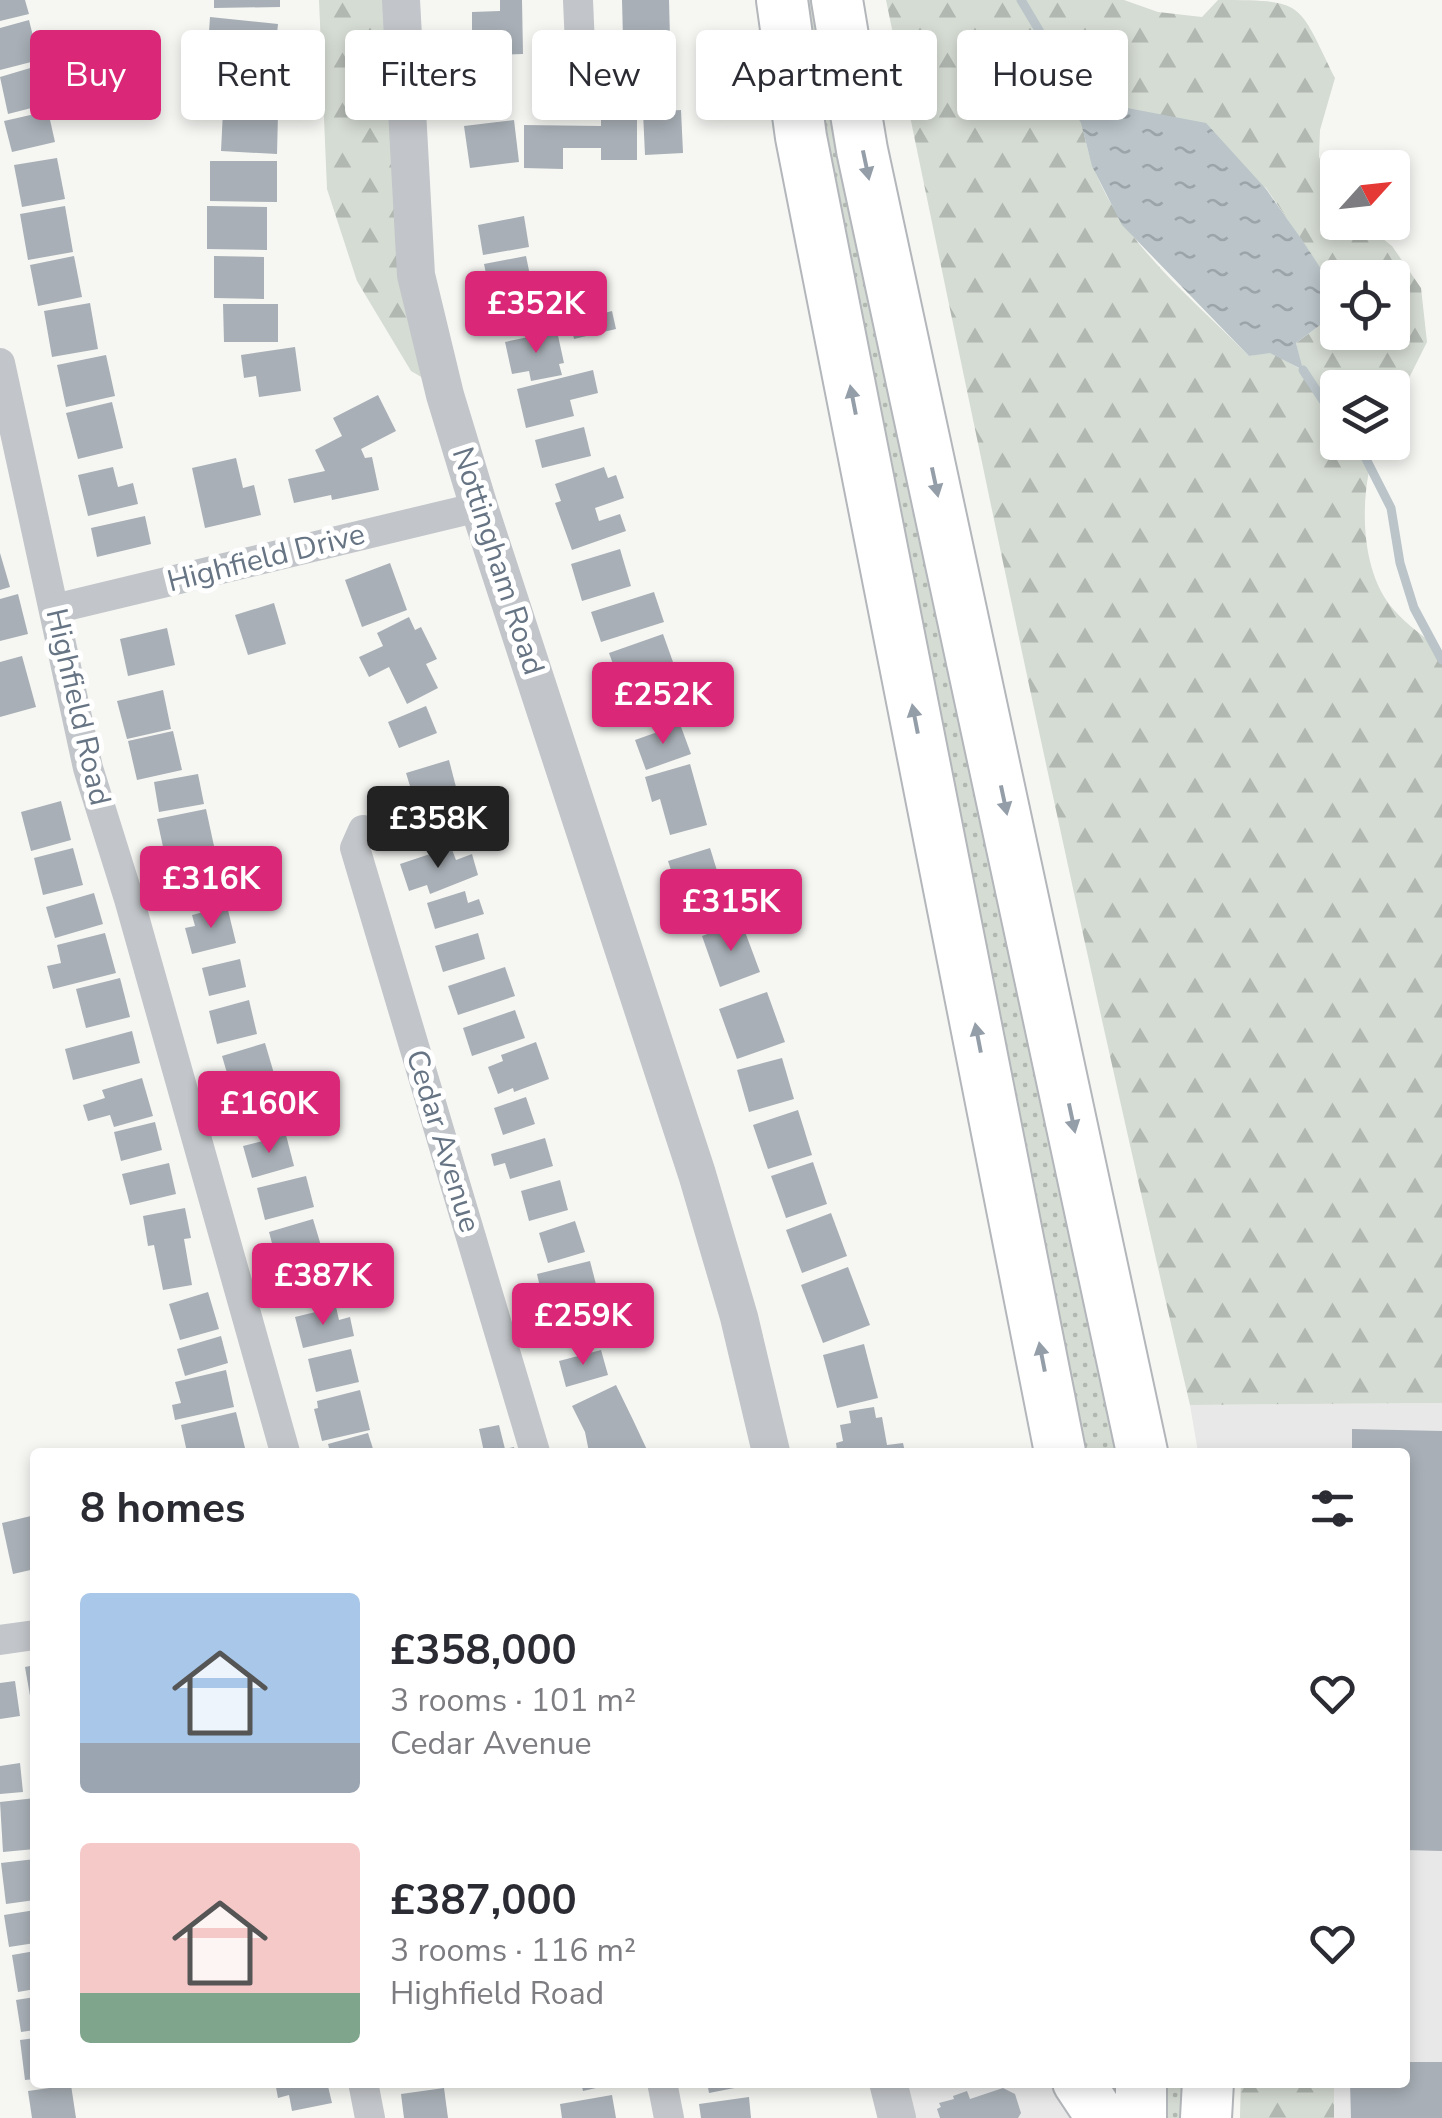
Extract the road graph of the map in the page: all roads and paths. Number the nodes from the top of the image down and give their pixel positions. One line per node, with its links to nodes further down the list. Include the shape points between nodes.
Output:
1 (401, 0): 7 (street, Nottingham Road, via 416,274)
2 (578, 0): 5 (street)
3 (782, 0): 13 (highway, one-way to 3, via 805,156)
4 (837, 0): 14 (highway, one-way to 14, via 862,150)
5 (580, 30)
6 (0, 362): 8 (street, Highfield Road)
7 (479, 507): 8 (street, Highfield Drive); 12 (street, Nottingham Road, via 697,1174)
8 (54, 609): 10 (street, Highfield Road, via 88,768)
9 (363, 830): 11 (street, Cedar Avenue, via 355,848)
10 (284, 1448)
11 (534, 1448)
12 (770, 1448)
13 (1059, 1448)
14 (1141, 1448)
15 (30, 1636): 16 (street)
16 (0, 1640)
17 (365, 2088): 23 (street)
18 (663, 2088): 24 (street)
19 (890, 2088): 25 (street)
20 (1082, 2088): 26 (highway)
21 (1141, 2088): 27 (highway)
22 (1208, 2088): 28 (highway)
23 (370, 2118)
24 (669, 2118)
25 (897, 2118)
26 (1102, 2118)
27 (1142, 2118)
28 (1206, 2118)

